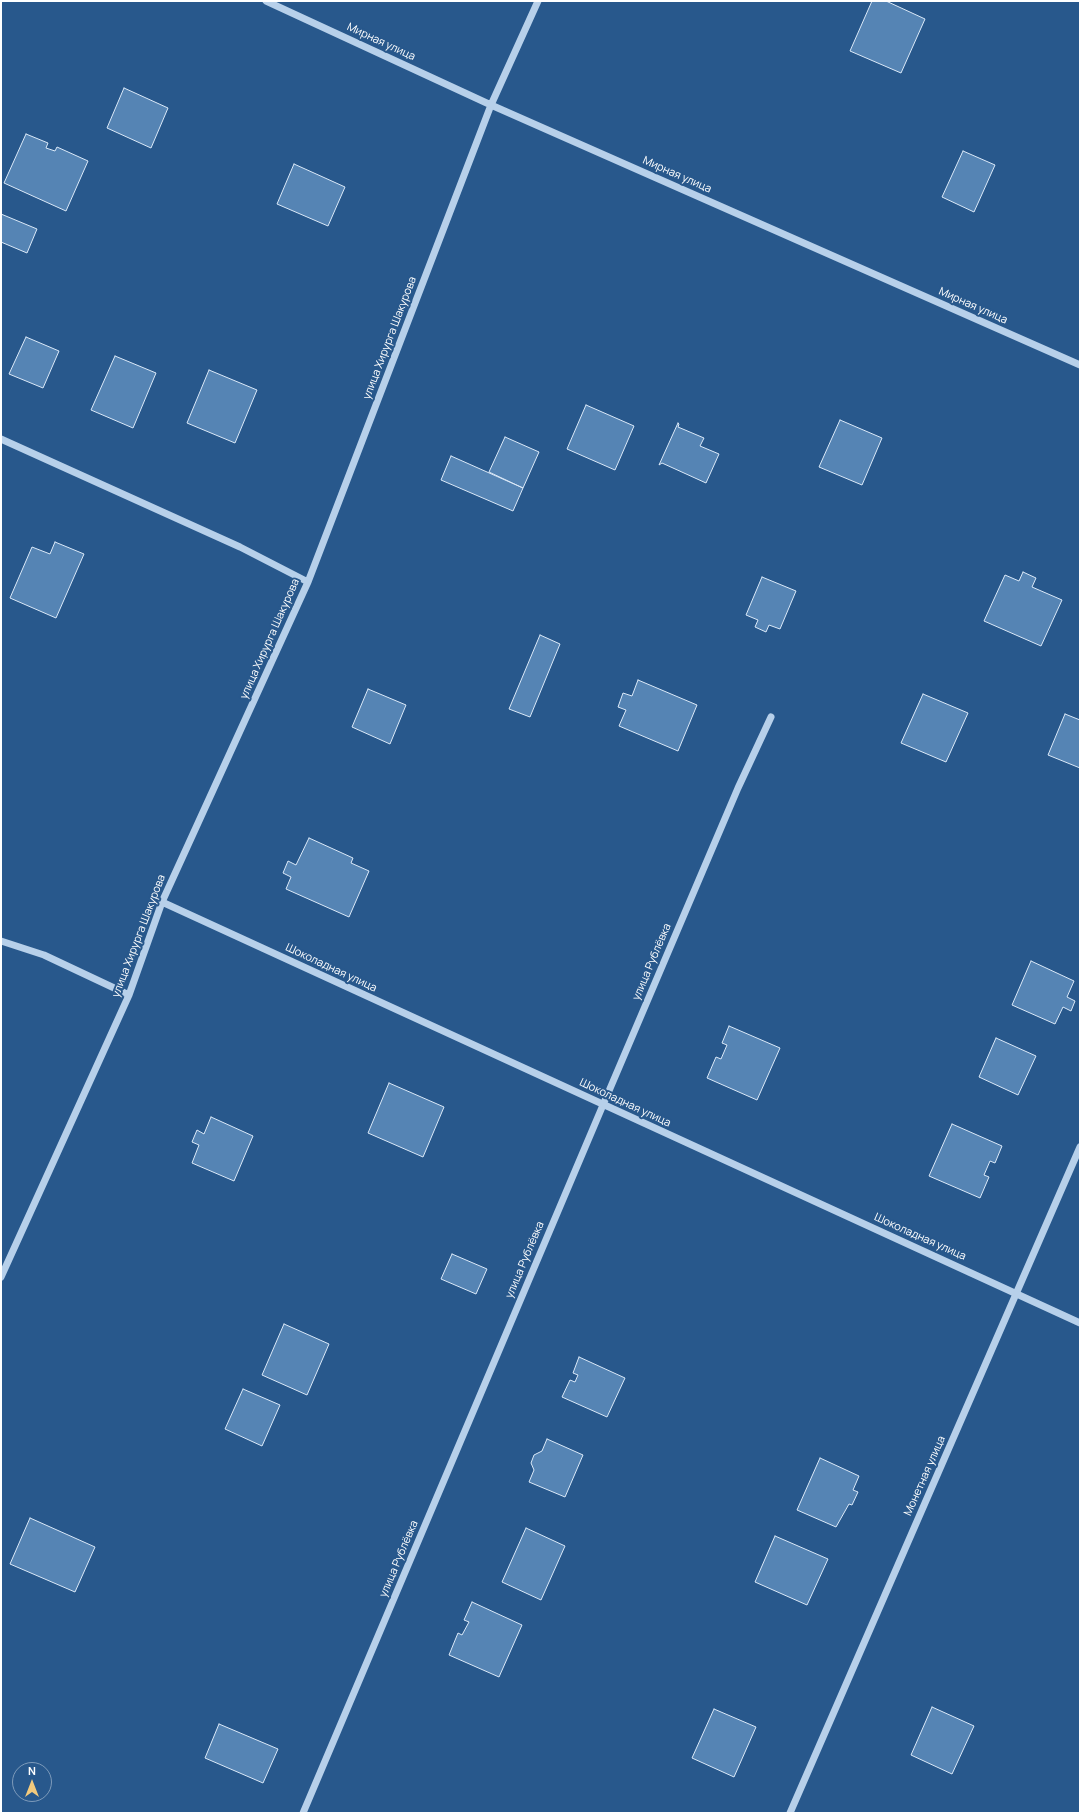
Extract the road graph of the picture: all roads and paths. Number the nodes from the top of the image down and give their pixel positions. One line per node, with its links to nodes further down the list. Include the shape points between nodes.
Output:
1 (266, 1): 3 (street, Мирная улица)
2 (538, 1): 3 (street, улица Хирурга Шакурова)
3 (491, 105): 4 (street, Мирная улица); 6 (street, улица Хирурга Шакурова)
4 (1080, 365)
5 (1, 439): 6 (street, via 240,547)
6 (308, 582): 8 (street, улица Хирурга Шакурова)
7 (771, 717): 11 (street, улица Рублёвка, via 738,788)
8 (162, 902): 10 (street, улица Хирурга Шакурова); 11 (street, Шоколадная улица)
9 (1, 941): 10 (street, via 44,955)
10 (129, 995): 13 (street, улица Хирурга Шакурова)
11 (603, 1105): 14 (street, Шоколадная улица); 16 (street, улица Рублёвка)
12 (1080, 1147): 14 (street, Монетная улица)
13 (1, 1277)
14 (1017, 1293): 15 (street, Шоколадная улица); 17 (street, Монетная улица)
15 (1080, 1323)
16 (303, 1813)
17 (790, 1813)

